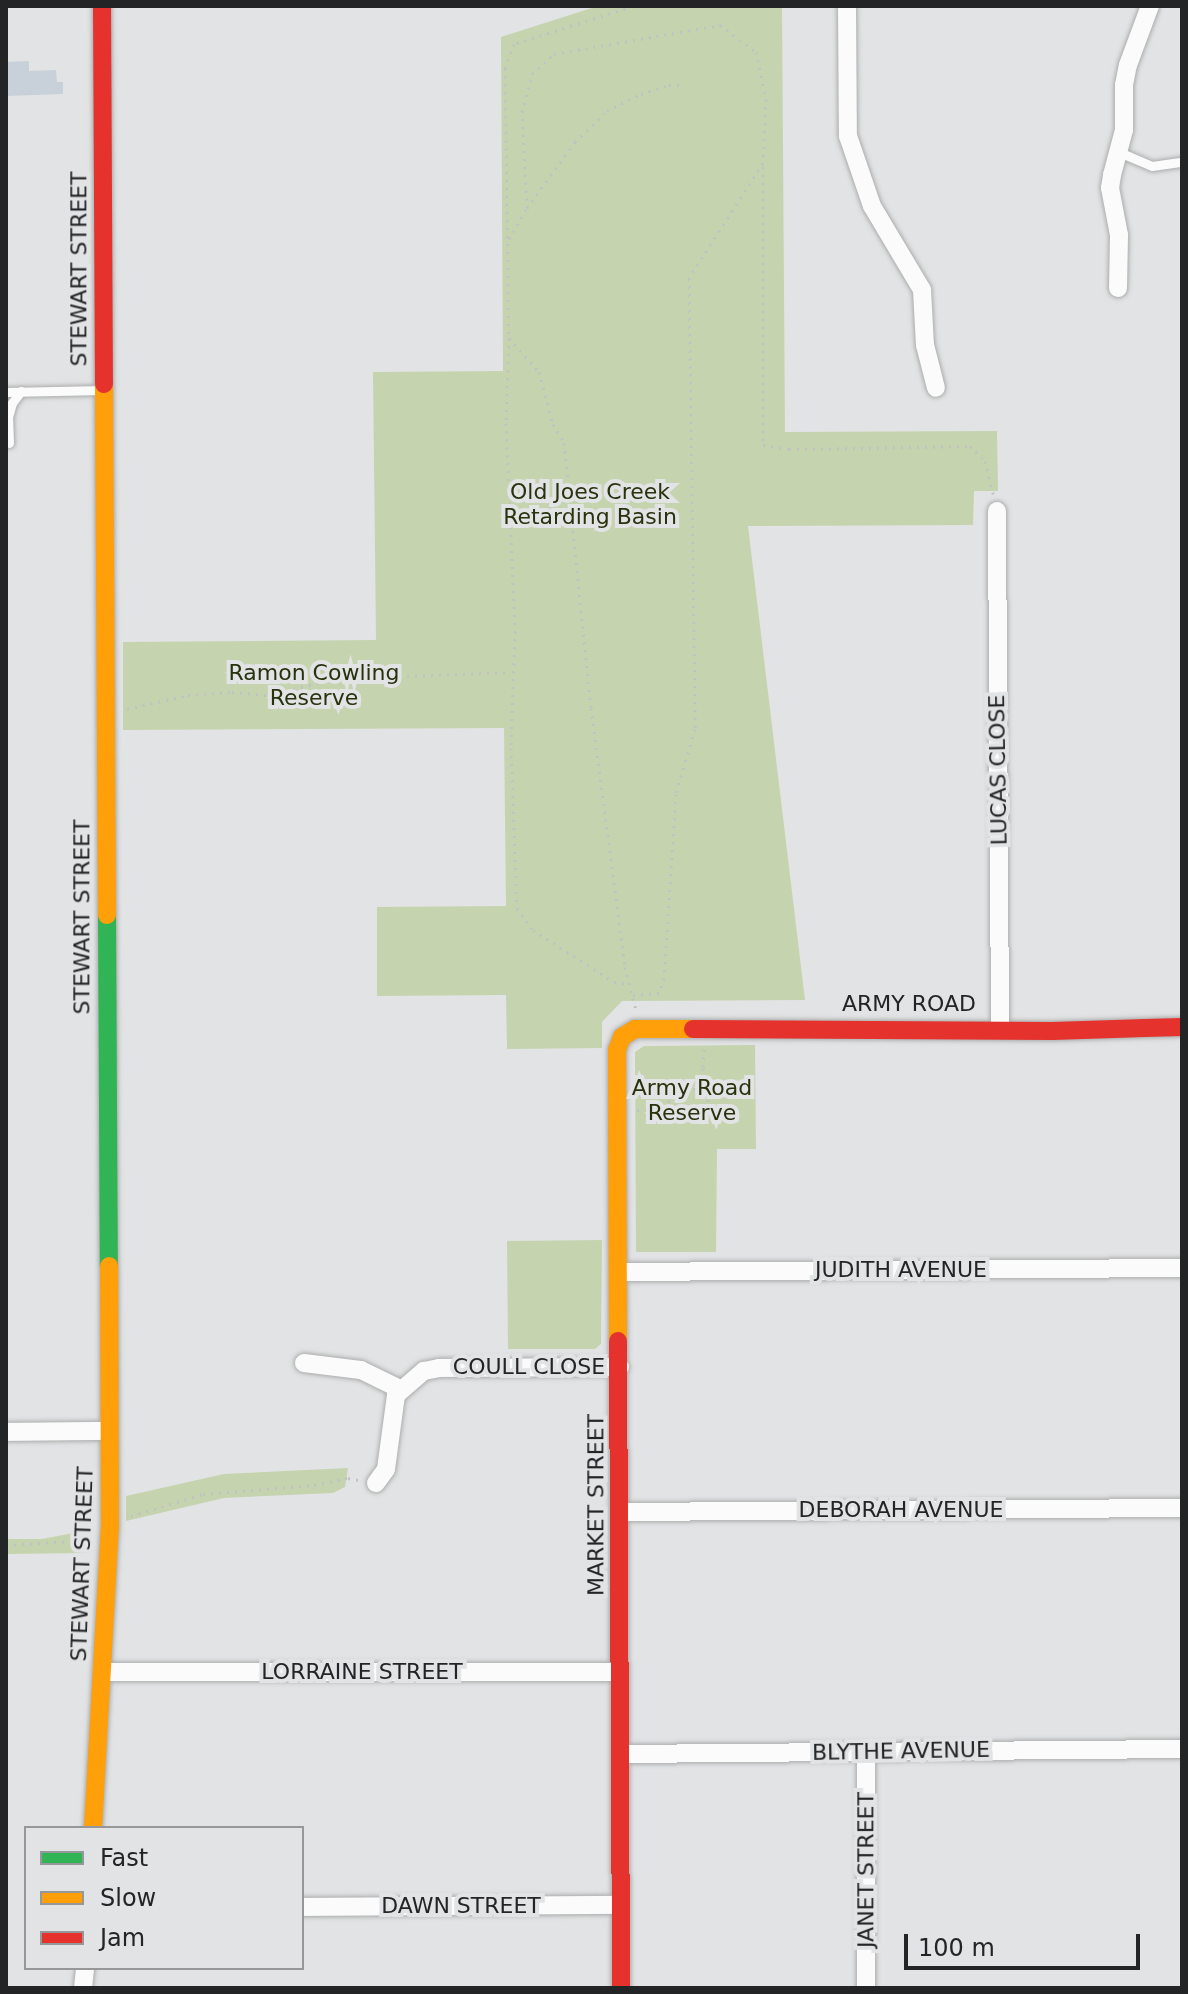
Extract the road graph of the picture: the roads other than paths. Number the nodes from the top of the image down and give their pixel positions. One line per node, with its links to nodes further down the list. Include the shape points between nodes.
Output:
1 (102, 6): 8 (street, STEWART STREET)
2 (847, 6): 7 (street, via 848,136 872,206 922,290 925,345)
3 (1150, 6): 4 (street, via 1126,75)
4 (1119, 152): 5 (lane, via 1152,166); 6 (street, via 1110,188 1119,235)
5 (1182, 162)
6 (1118, 288)
7 (936, 388)
8 (104, 390): 9 (lane); 21 (street, STEWART STREET)
9 (21, 391): 10 (lane); 11 (lane, via 8,417)
10 (6, 392)
11 (9, 443)
12 (997, 511): 14 (street, LUCAS CLOSE)
13 (1182, 1027): 14 (street, ARMY ROAD)
14 (1000, 1028): 15 (street, ARMY ROAD)
15 (635, 1029): 17 (street, MARKET STREET, via 622,1037 617,1050)
16 (1182, 1268): 17 (street, JUDITH AVENUE)
17 (620, 1272): 19 (street, MARKET STREET)
18 (304, 1363): 20 (street, via 361,1370)
19 (620, 1367): 20 (street, COULL CLOSE, via 439,1368 424,1371); 25 (street, MARKET STREET)
20 (400, 1389): 23 (street, via 386,1469)
21 (109, 1431): 22 (street); 26 (street, STEWART STREET)
22 (6, 1432)
23 (376, 1483)
24 (1182, 1508): 25 (street, DEBORAH AVENUE)
25 (620, 1512): 27 (street, MARKET STREET)
26 (103, 1672): 27 (street, LORRAINE STREET); 31 (street, STEWART STREET)
27 (620, 1672): 30 (street, MARKET STREET)
28 (1182, 1749): 29 (street, BLYTHE AVENUE)
29 (866, 1752): 30 (street, BLYTHE AVENUE); 35 (street, JANET STREET)
30 (621, 1754): 32 (street, MARKET STREET)
31 (93, 1826)
32 (621, 1905): 33 (street, DAWN STREET); 34 (street, MARKET STREET)
33 (304, 1907)
34 (621, 1988)
35 (866, 1988)

